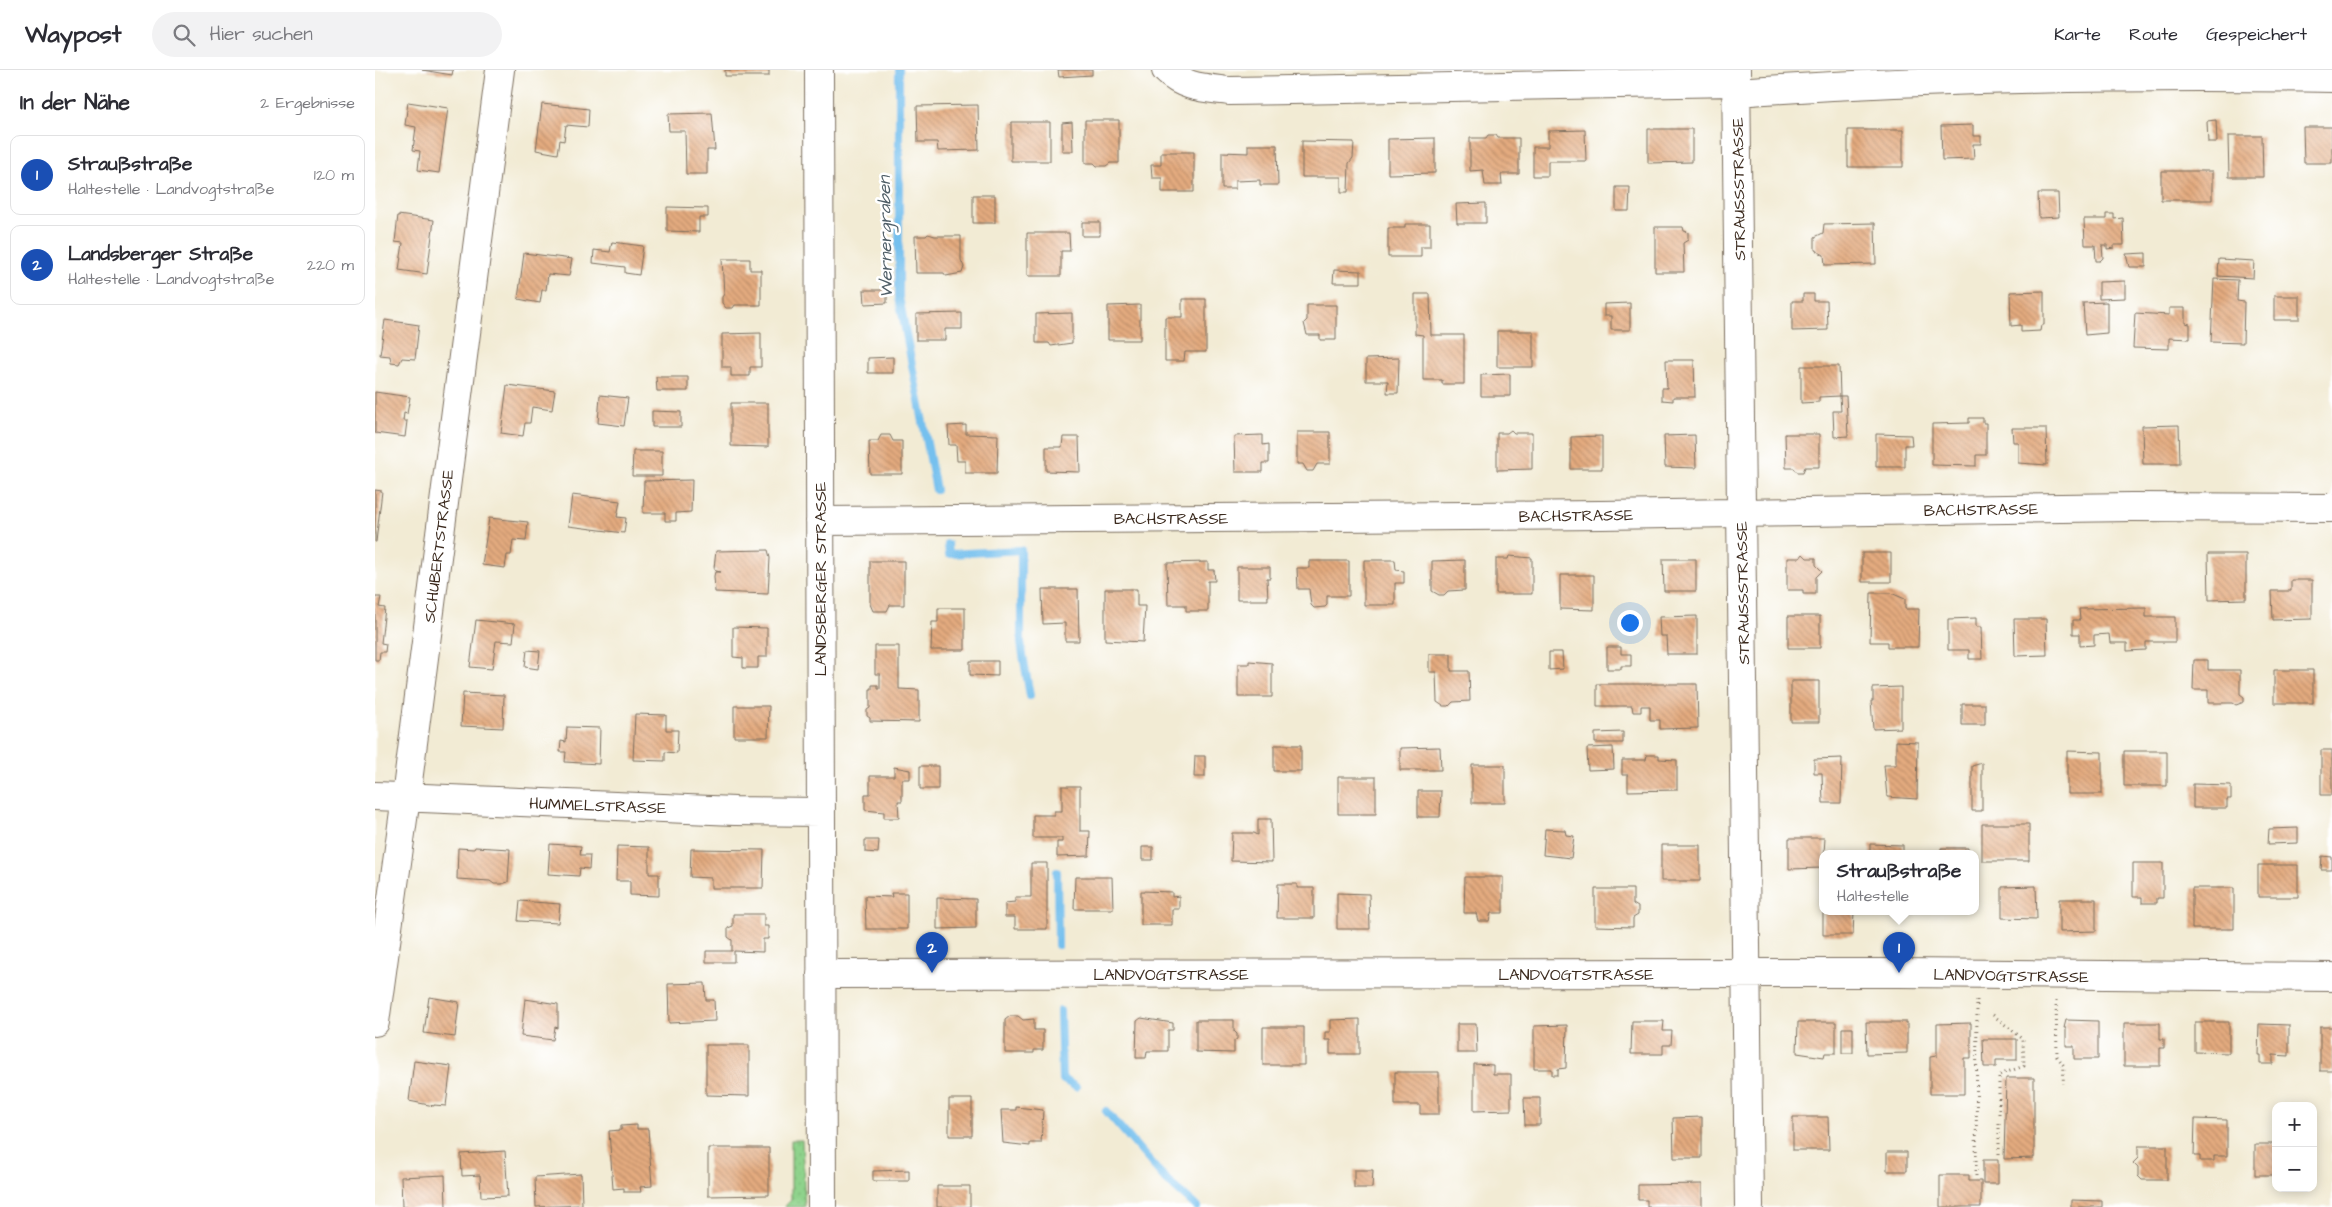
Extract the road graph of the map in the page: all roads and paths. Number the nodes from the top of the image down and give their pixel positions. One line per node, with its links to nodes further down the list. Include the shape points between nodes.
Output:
1 (500, 70): 10 (street, SCHUBERTSTRASSE)
2 (819, 70): 8 (street, LANDSBERGER STRASSE)
3 (1166, 70): 5 (street, via 1174,78 1196,87 1229,91)
4 (2332, 78): 5 (street, via 2199,77 1851,84)
5 (1736, 82): 7 (street, STRAUSSSTRASSE)
6 (2332, 508): 7 (street, BACHSTRASSE, via 2132,507)
7 (1741, 513): 8 (street, BACHSTRASSE); 13 (street, STRAUSSSTRASSE)
8 (820, 521): 11 (street, LANDSBERGER STRASSE)
9 (375, 796): 10 (street, HUMMELSTRASSE)
10 (406, 798): 11 (street, HUMMELSTRASSE); 18 (street, SCHUBERTSTRASSE)
11 (820, 812): 12 (street, LANDSBERGER STRASSE)
12 (821, 974): 13 (street, LANDVOGTSTRASSE); 22 (street, LANDSBERGER STRASSE)
13 (1747, 974): 14 (street, LANDVOGTSTRASSE); 23 (street, STRAUSSSTRASSE)
14 (1977, 974): 15 (street, LANDVOGTSTRASSE); 21 (path)
15 (2055, 975): 16 (street, LANDVOGTSTRASSE); 19 (path, via 2057,1056 2064,1066)
16 (2332, 977)
17 (1993, 1015): 20 (path, via 2023,1039 2024,1066 1999,1075)
18 (375, 1022)
19 (2063, 1084)
20 (1999, 1157)
21 (1976, 1176)
22 (822, 1207)
23 (1749, 1207)

